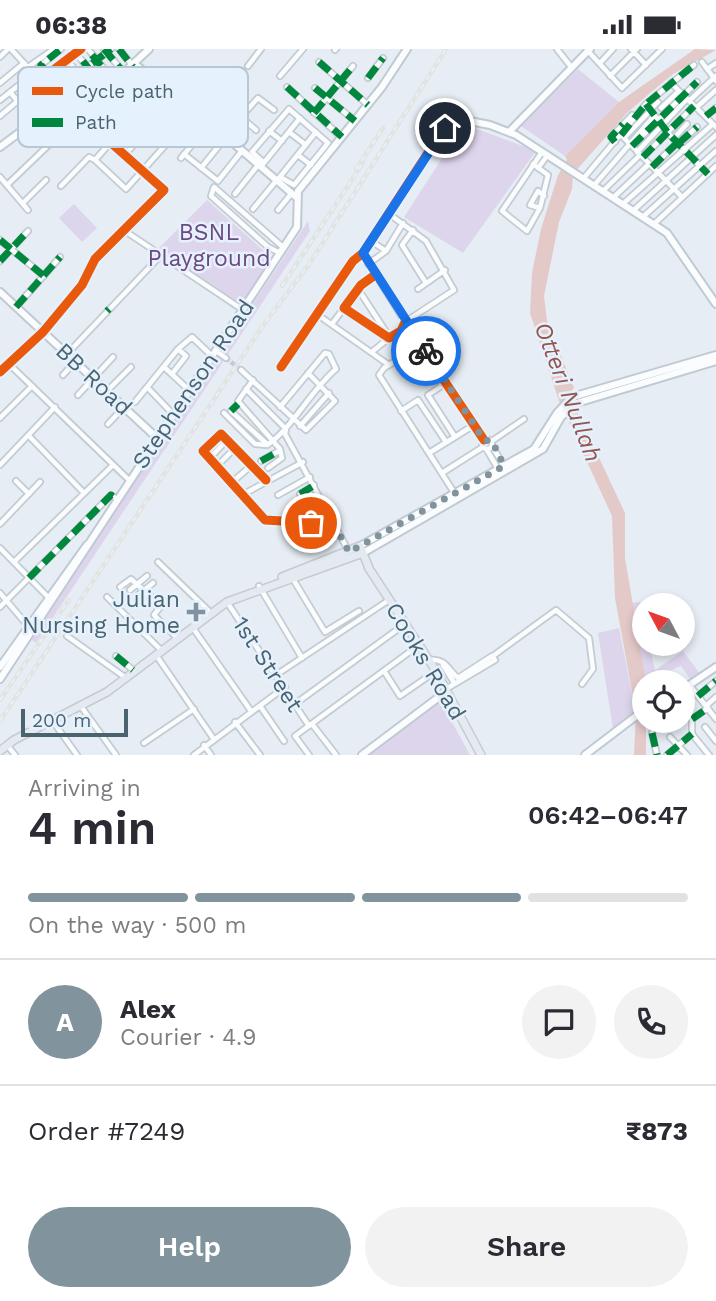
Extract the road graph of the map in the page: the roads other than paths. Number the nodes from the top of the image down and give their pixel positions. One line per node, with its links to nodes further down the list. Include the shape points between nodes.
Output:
1 (10, 49): 19 (street); 27 (street)
2 (40, 49): 18 (street)
3 (54, 49): 18 (street)
4 (61, 49): 34 (street)
5 (88, 49): 22 (street)
6 (119, 49): 31 (street)
7 (149, 49): 31 (main road)
8 (261, 49): 32 (street)
9 (303, 49): 43 (street)
10 (407, 49): 60 (main road)
11 (557, 49): 40 (street)
12 (614, 49): 25 (street)
13 (662, 49): 29 (street)
14 (107, 50): 22 (street); 39 (street)
15 (588, 50): 25 (street); 40 (main road)
16 (634, 50): 29 (street); 44 (street)
17 (78, 51): 21 (street); 37 (street)
18 (46, 54): 27 (street)
19 (0, 57)
20 (383, 58): 45 (street)
21 (67, 60): 35 (street); 36 (street)
22 (96, 60): 37 (street); 38 (street)
23 (319, 62): 47 (street)
24 (702, 62): 41 (street)
25 (600, 63): 44 (street)
26 (716, 63): 41 (street)
27 (26, 65): 33 (street)
28 (354, 65): 47 (street)
29 (646, 65): 44 (street, via 622,87)
30 (694, 65): 50 (street)
31 (134, 66)
32 (248, 66)
33 (23, 67)
34 (43, 67)
35 (58, 67)
36 (73, 67)
37 (88, 67)
38 (102, 67)
39 (120, 67)
40 (573, 69): 80 (main road)
41 (707, 69): 46 (street)
42 (18, 71): 49 (street)
43 (280, 76)
44 (610, 76)
45 (368, 78)
46 (715, 78): 58 (street)
47 (341, 81): 56 (street); 60 (street)
48 (697, 82): 58 (street)
49 (0, 83)
50 (671, 83): 58 (street); 61 (street)
51 (18, 85): 55 (street)
52 (287, 87): 65 (street)
53 (315, 88): 56 (street)
54 (716, 90): 58 (street)
55 (10, 92): 57 (street); 59 (street)
56 (327, 98): 65 (street); 72 (street)
57 (0, 100)
58 (688, 100): 61 (street); 69 (street); 71 (street); 76 (street); 84 (street)
59 (17, 101): 68 (street)
60 (368, 105): 72 (main road)
61 (649, 108): 71 (street); 87 (street)
62 (716, 108): 69 (street)
63 (248, 109): 64 (street, via 260,96)
64 (274, 110)
65 (313, 113): 86 (street)
66 (449, 115): 80 (main road); 144 (street)
67 (632, 115): 90 (street, via 611,137)
68 (0, 116)
69 (706, 116): 74 (street)
70 (300, 118): 79 (street, via 288,109); 81 (street); 82 (street)
71 (656, 118): 76 (street); 92 (street)
72 (355, 121): 86 (main road)
73 (248, 123): 78 (street)
74 (714, 123): 102 (street)
75 (687, 124): 89 (street)
76 (662, 125): 84 (street); 108 (street)
77 (697, 127): 89 (street)
78 (256, 130)
79 (270, 131): 88 (street); 112 (street, via 252,153)
80 (510, 131): 105 (main road); 111 (main road)
81 (289, 132): 88 (street); 91 (street)
82 (316, 132): 91 (street); 117 (street, via 328,143)
83 (18, 133): 93 (main road)
84 (668, 133): 89 (street); 108 (street)
85 (716, 135): 109 (street)
86 (342, 137): 117 (main road)
87 (622, 137): 90 (street); 92 (street)
88 (282, 141): 112 (street)
89 (677, 141): 102 (street); 113 (street)
90 (615, 142): 123 (street)
91 (306, 145): 107 (street)
92 (631, 145): 108 (street); 127 (street)
93 (0, 147)
94 (47, 147): 128 (street)
95 (107, 147): 110 (street)
96 (116, 147): 106 (street)
97 (132, 147): 106 (street)
98 (164, 147): 119 (street)
99 (190, 147): 118 (street, via 183,156)
100 (217, 147): 118 (street)
101 (237, 147): 104 (main road)
102 (685, 149): 109 (street); 120 (street)
103 (716, 151): 115 (street)
104 (242, 152): 112 (main road); 118 (street, via 218,181)
105 (545, 154): 111 (main road); 114 (street)
106 (125, 155): 119 (street)
107 (298, 155): 117 (street); 124 (street)
108 (640, 155): 113 (street); 130 (street)
109 (692, 157): 115 (street); 126 (street)
110 (95, 160): 119 (street, via 126,189); 129 (street, via 89,157)
111 (561, 163): 123 (main road)
112 (261, 165): 124 (main road); 132 (street)
113 (651, 165): 120 (street); 135 (street)
114 (536, 166): 134 (street, via 549,178); 139 (street, via 502,212 527,231)
115 (700, 166): 121 (street); 131 (street)
116 (716, 166): 121 (street)
117 (313, 167): 124 (street, via 292,186); 133 (main road)
118 (201, 168)
119 (142, 171): 150 (street, via 164,190)
120 (657, 172): 126 (street); 137 (street)
121 (708, 174): 136 (street)
122 (0, 177): 128 (street)
123 (584, 177): 127 (main road); 147 (main road)
124 (277, 179): 133 (main road); 140 (street)
125 (46, 180): 138 (street)
126 (666, 181): 131 (street); 141 (street)
127 (596, 183): 130 (main road)
128 (7, 185): 138 (street)
129 (61, 186)
130 (605, 189): 135 (main road)
131 (674, 189): 136 (street); 145 (street)
132 (235, 194)
133 (294, 195): 143 (street); 154 (main road, Stephenson Road, via 299,220)
134 (544, 196): 139 (street); 139 (street, via 538,191 530,203 534,209)
135 (615, 196): 137 (main road)
136 (682, 197): 147 (street)
137 (625, 202): 141 (main road)
138 (23, 204): 142 (street)
139 (540, 208)
140 (253, 209)
141 (635, 209): 145 (main road)
142 (28, 210)
143 (278, 210)
144 (389, 214): 146 (street); 152 (street)
145 (645, 215): 147 (main road)
146 (403, 223): 149 (street); 155 (street)
147 (655, 223): 168 (main road, via 677,239); 169 (main road, via 674,241)
148 (28, 230): 153 (street)
149 (413, 230): 161 (street); 164 (street, via 402,245)
150 (125, 231): 157 (street); 176 (street, via 95,258 86,277)
151 (0, 240): 153 (street)
152 (371, 241): 155 (street); 156 (street)
153 (13, 248): 159 (street); 163 (street)
154 (278, 248): 154 (street, via 214,187 211,196); 172 (main road, Stephenson Road)
155 (386, 251): 160 (street)
156 (363, 253): 160 (street); 173 (street)
157 (162, 254): 172 (street); 181 (street)
158 (60, 257): 163 (street)
159 (0, 261)
160 (368, 264): 162 (street)
161 (445, 270): 164 (street); 174 (street, via 454,290)
162 (374, 275): 165 (street); 174 (street)
163 (44, 276): 170 (street)
164 (426, 283): 166 (street)
165 (358, 289): 171 (street); 177 (street)
166 (418, 289)
167 (0, 292): 170 (main road, BB Road)
168 (716, 297)
169 (716, 304)
170 (16, 307): 176 (main road, BB Road)
171 (344, 307): 175 (street); 177 (street)
172 (243, 310): 182 (main road, Stephenson Road)
173 (318, 315): 175 (street); 192 (street)
174 (405, 323): 177 (street); 178 (street)
175 (332, 324): 180 (street)
176 (43, 332): 181 (main road, BB Road); 188 (street)
177 (390, 338): 180 (street)
178 (422, 345): 189 (street); 200 (street)
179 (178, 349): 182 (street, via 192,337); 191 (street); 196 (street, via 186,356)
180 (373, 351): 189 (street)
181 (67, 354): 187 (main road, BB Road)
182 (214, 354): 185 (street); 205 (main road, Stephenson Road)
183 (716, 355): 209 (main road)
184 (113, 357): 198 (street)
185 (226, 358)
186 (716, 361): 209 (main road)
187 (75, 362): 197 (street); 198 (main road, BB Road)
188 (8, 364): 194 (street); 202 (street)
189 (389, 365): 216 (street, via 379,376)
190 (131, 366): 206 (street)
191 (164, 367): 196 (street); 203 (street)
192 (281, 367)
193 (242, 370): 199 (street)
194 (0, 372)
195 (308, 373): 201 (street); 201 (street, via 326,353 336,369); 214 (street)
196 (173, 374): 205 (street)
197 (63, 375)
198 (93, 379): 206 (main road, BB Road); 208 (street)
199 (253, 380): 204 (street); 214 (street)
200 (446, 383): 215 (street, via 428,395); 226 (street)
201 (319, 384): 207 (street); 222 (street)
202 (32, 386): 212 (street); 221 (street)
203 (147, 387): 211 (street); 217 (street)
204 (246, 389): 210 (street); 229 (street)
205 (189, 390): 217 (main road, Stephenson Road)
206 (107, 391): 213 (main road, BB Road)
207 (329, 393): 227 (street); 227 (street, via 335,401 308,430)
208 (78, 395)
209 (574, 400): 220 (main road)
210 (239, 401): 234 (street); 238 (street, via 231,411)
211 (135, 402)
212 (55, 407): 230 (street); 247 (street)
213 (124, 407): 225 (street); 232 (main road, BB Road)
214 (281, 407): 222 (street)
215 (436, 408): 219 (street); 224 (street)
216 (401, 411): 219 (street, via 418,400); 242 (street)
217 (172, 413): 232 (main road, Stephenson Road)
218 (224, 413): 238 (street, via 255,444)
219 (427, 414): 228 (street)
220 (559, 415): 251 (main road, via 541,443); 265 (main road, via 543,449)
221 (0, 418)
222 (292, 418): 227 (street); 229 (street)
223 (524, 419): 237 (street)
224 (445, 421): 228 (street); 231 (street)
225 (108, 424)
226 (474, 425): 231 (street); 235 (street)
227 (300, 426)
228 (436, 427): 236 (street)
229 (286, 429): 234 (street); 245 (street)
230 (29, 436): 246 (street); 260 (street)
231 (455, 437): 236 (street)
232 (157, 438): 254 (main road, Stephenson Road)
233 (227, 440): 239 (street); 243 (street); 243 (street, via 218,435 203,451)
234 (274, 440): 238 (street); 241 (street)
235 (484, 440): 237 (street); 240 (street)
236 (446, 442): 242 (street)
237 (492, 443): 240 (street); 251 (street)
238 (267, 445)
239 (235, 448): 248 (street); 249 (street)
240 (485, 448): 251 (street); 252 (street)
241 (279, 451): 244 (street); 250 (street, via 282,458)
242 (429, 453): 252 (street)
243 (209, 459): 249 (street)
244 (261, 461)
245 (303, 462): 253 (street); 255 (street)
246 (0, 465)
247 (113, 465): 254 (street); 260 (street)
248 (252, 465): 255 (street); 258 (street)
249 (216, 467): 258 (street)
250 (268, 468)
251 (501, 468): 265 (main road)
252 (442, 473): 265 (street)
253 (310, 477): 259 (street); 264 (street)
254 (129, 480): 266 (main road, Stephenson Road)
255 (266, 480): 263 (street)
256 (16, 481): 261 (street)
257 (40, 482): 261 (street)
258 (231, 483): 263 (street)
259 (314, 485): 262 (street); 268 (street)
260 (84, 493): 272 (street)
261 (29, 494): 267 (street)
262 (300, 494)
263 (242, 495): 268 (street, via 265,520)
264 (278, 495)
265 (456, 496): 271 (main road)
266 (117, 499): 269 (main road, Stephenson Road); 275 (street, via 111,495)
267 (0, 524)
268 (334, 524): 271 (street)
269 (88, 544): 285 (main road); 308 (main road)
270 (0, 548): 272 (street)
271 (357, 552): 276 (main road); 290 (main road, Cooks Road)
272 (14, 562): 275 (street)
273 (158, 562): 296 (street)
274 (147, 576): 278 (street)
275 (29, 577): 285 (street); 288 (street)
276 (288, 578): 280 (main road); 295 (street, via 326,632)
277 (153, 583): 282 (street)
278 (137, 585): 279 (street, via 131,579); 281 (street); 282 (street)
279 (120, 587)
280 (260, 588): 292 (main road); 296 (main road, via 230,597); 306 (street)
281 (130, 590)
282 (143, 591): 284 (street); 287 (street)
283 (0, 593): 288 (street)
284 (138, 595)
285 (48, 597): 298 (main road)
286 (107, 597): 303 (street)
287 (151, 598): 291 (street); 293 (street)
288 (6, 600): 294 (street); 298 (street)
289 (168, 600): 293 (street)
290 (390, 600): 297 (main road, Cooks Road); 306 (street)
291 (146, 603)
292 (227, 603): 296 (main road); 314 (street, 1st Street)
293 (160, 606): 301 (street, via 154,615)
294 (0, 607)
295 (359, 611)
296 (211, 612): 299 (main road); 301 (main road)
297 (405, 624): 302 (main road, Cooks Road); 326 (street)
298 (28, 626): 308 (main road)
299 (193, 628): 303 (main road); 331 (street)
300 (67, 636): 315 (street)
301 (176, 637): 303 (main road)
302 (419, 645): 307 (main road, Cooks Road); 312 (street)
303 (157, 653): 311 (main road); 315 (main road); 330 (street)
304 (116, 656): 311 (street)
305 (493, 656): 309 (street, via 458,678); 319 (street, via 556,610 589,638 593,669); 322 (street, via 495,660)
306 (302, 658): 314 (street)
307 (429, 660): 309 (street); 313 (main road, Cooks Road)
308 (3, 663): 316 (main road)
309 (442, 664): 317 (street)
310 (716, 667): 320 (main road)
311 (133, 670): 315 (main road)
312 (384, 671): 313 (street, via 400,696); 337 (street)
313 (436, 671): 322 (main road, Cooks Road)
314 (276, 675): 321 (street, 1st Street)
315 (125, 678): 327 (main road)
316 (0, 679)
317 (453, 681)
318 (716, 681): 324 (street)
319 (582, 684)
320 (695, 684)
321 (285, 687): 326 (street, 1st Street); 328 (street)
322 (447, 690): 359 (main road); 360 (main road, Cooks Road)
323 (695, 692): 324 (street)
324 (698, 695): 329 (street)
325 (716, 697): 329 (street)
326 (295, 704): 337 (street, 1st Street)
327 (80, 705): 335 (main road); 353 (street)
328 (260, 706): 331 (street); 343 (street)
329 (707, 707): 332 (street); 334 (street)
330 (194, 709): 342 (street); 345 (street)
331 (251, 711): 336 (street)
332 (695, 717)
333 (632, 719): 350 (main road)
334 (716, 719)
335 (52, 720): 346 (main road); 352 (street)
336 (235, 722): 342 (street); 356 (street)
337 (310, 725): 357 (street, via 295,736); 358 (street, 1st Street)
338 (705, 727): 344 (street)
339 (652, 733): 361 (street)
340 (692, 734): 348 (street); 364 (street)
341 (670, 737): 348 (street)
342 (213, 738): 347 (street)
343 (285, 741)
344 (716, 741)
345 (144, 743)
346 (7, 745): 349 (main road); 351 (street)
347 (204, 745): 354 (street); 355 (street)
348 (677, 745): 362 (street); 363 (street)
349 (0, 751)
350 (587, 754)
351 (15, 755)
352 (77, 755)
353 (117, 755)
354 (194, 755)
355 (211, 755)
356 (260, 755)
357 (309, 755)
358 (336, 755)
359 (362, 755)
360 (481, 755)
361 (657, 755)
362 (667, 755)
363 (687, 755)
364 (709, 755)

